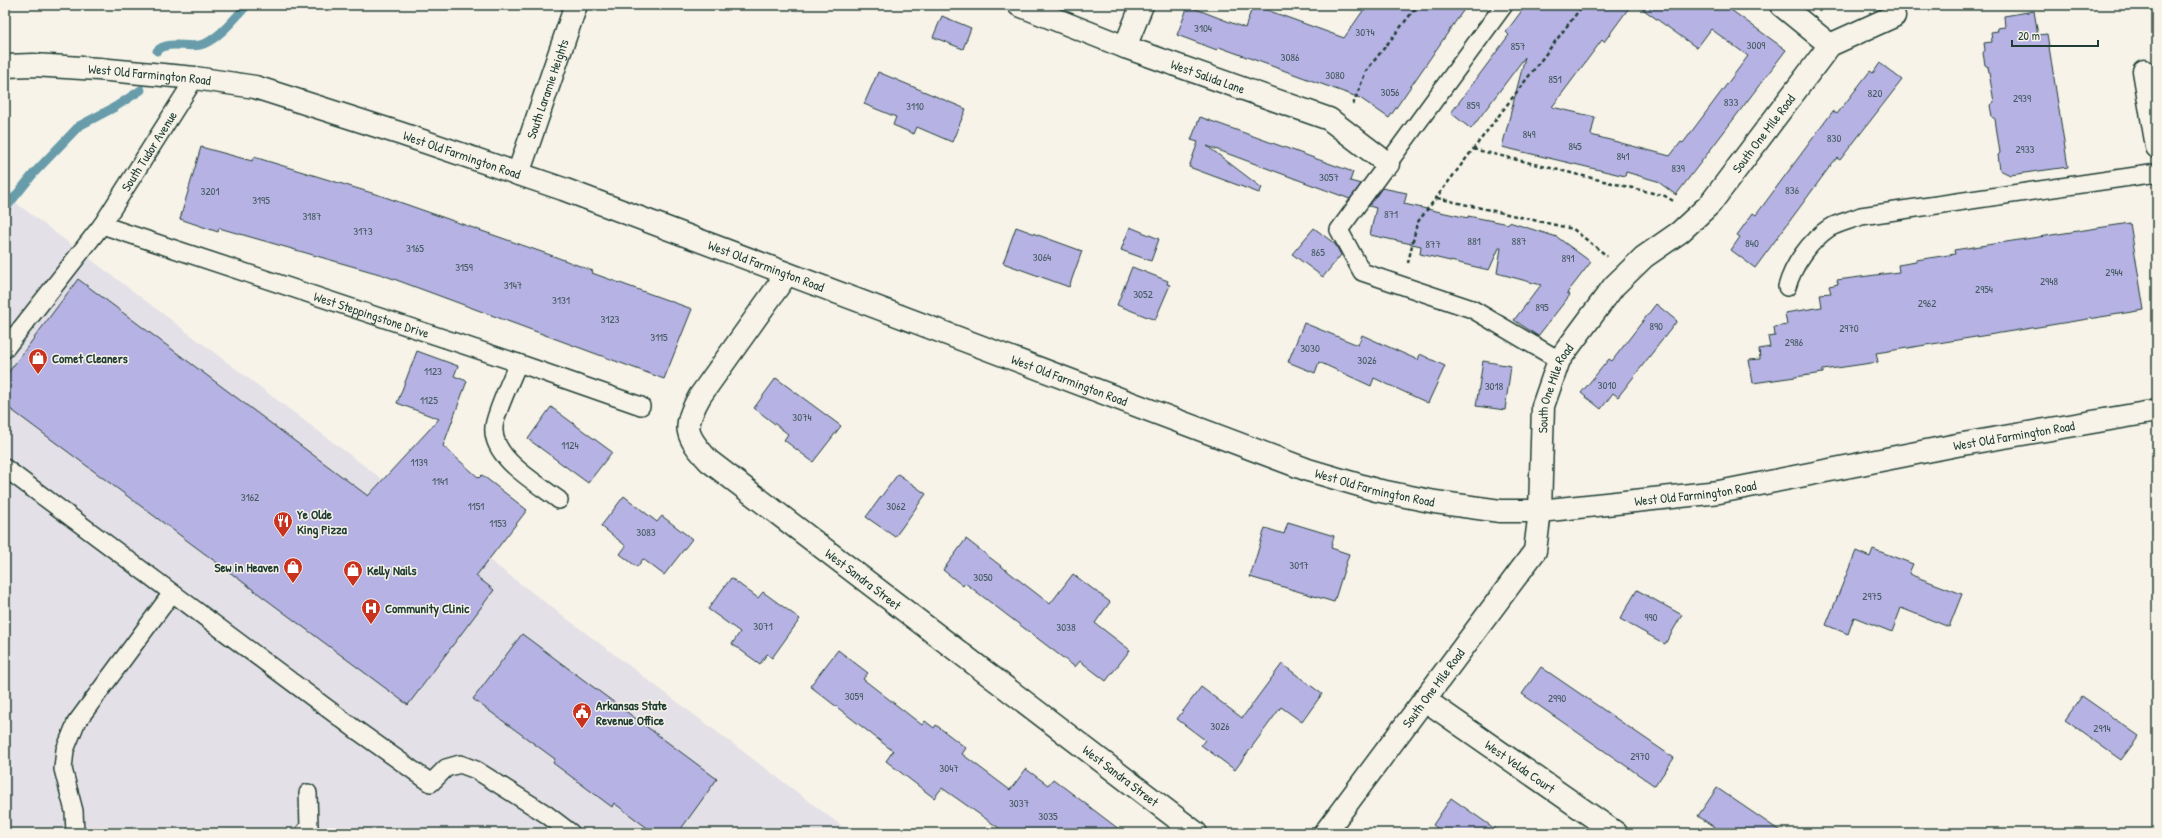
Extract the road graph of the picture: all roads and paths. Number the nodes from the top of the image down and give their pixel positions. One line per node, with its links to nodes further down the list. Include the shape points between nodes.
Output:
1 (576, 5): 18 (street, South Laramie Heights)
2 (1019, 5): 10 (street, West Salida Lane)
3 (1142, 5): 10 (street)
4 (1418, 5): 14 (path, via 1366,71)
5 (1504, 5): 17 (lane)
6 (1584, 5): 16 (path)
7 (1781, 5): 9 (street)
8 (1894, 16): 9 (street, South One Mile Road)
9 (1830, 45): 21 (street, South One Mile Road, via 1710,204)
10 (1125, 47): 14 (street, West Salida Lane, via 1329,119)
11 (5, 66): 13 (street, West Old Farmington Road, via 98,69)
12 (2144, 71): 15 (street)
13 (195, 78): 18 (street, West Old Farmington Road, via 255,87); 22 (lane, South Tudor Avenue)
14 (1343, 130): 17 (street, West Salida Lane)
15 (2157, 147)
16 (1473, 150): 20 (path); 21 (path, via 1665,196)
17 (1388, 164): 25 (lane, via 1339,230 1362,272)
18 (518, 174): 24 (street, West Old Farmington Road)
19 (2157, 174): 26 (lane, via 1861,216 1831,227 1815,239 1790,274)
20 (1437, 198): 23 (path, via 1573,229); 25 (path, via 1417,223)
21 (1697, 216): 23 (street, South One Mile Road, via 1680,232 1644,257)
22 (102, 225): 27 (lane, South Tudor Avenue); 29 (lane, West Steppingstone Drive)
23 (1628, 273): 28 (street, South One Mile Road, via 1614,286)
24 (787, 274): 34 (street, West Old Farmington Road, via 1308,470 1376,490 1435,502 1500,511); 41 (street, West Sandra Street, via 691,412 687,428 694,445 710,461)
25 (1403, 286): 28 (lane, via 1472,309)
26 (1787, 287)
27 (5, 349)
28 (1559, 360): 34 (street, South One Mile Road, via 1544,406)
29 (518, 363): 30 (lane, West Steppingstone Drive); 33 (lane, via 494,426 495,441 502,455)
30 (640, 406)
31 (2157, 411): 34 (street, West Old Farmington Road, via 1957,445 1720,492)
32 (5, 468): 35 (lane)
33 (559, 500)
34 (1540, 511): 36 (street, South One Mile Road, via 1535,551)
35 (172, 593): 38 (lane, via 76,723 65,750 63,770 74,811); 40 (lane, via 431,783 446,768 460,764 476,770 546,814)
36 (1425, 700): 42 (street, South One Mile Road); 43 (street, West Velda Court)
37 (308, 793): 39 (lane, via 309,827)
38 (75, 833)
39 (304, 833)
40 (571, 833)
41 (1196, 833)
42 (1325, 833)
43 (1616, 833)

